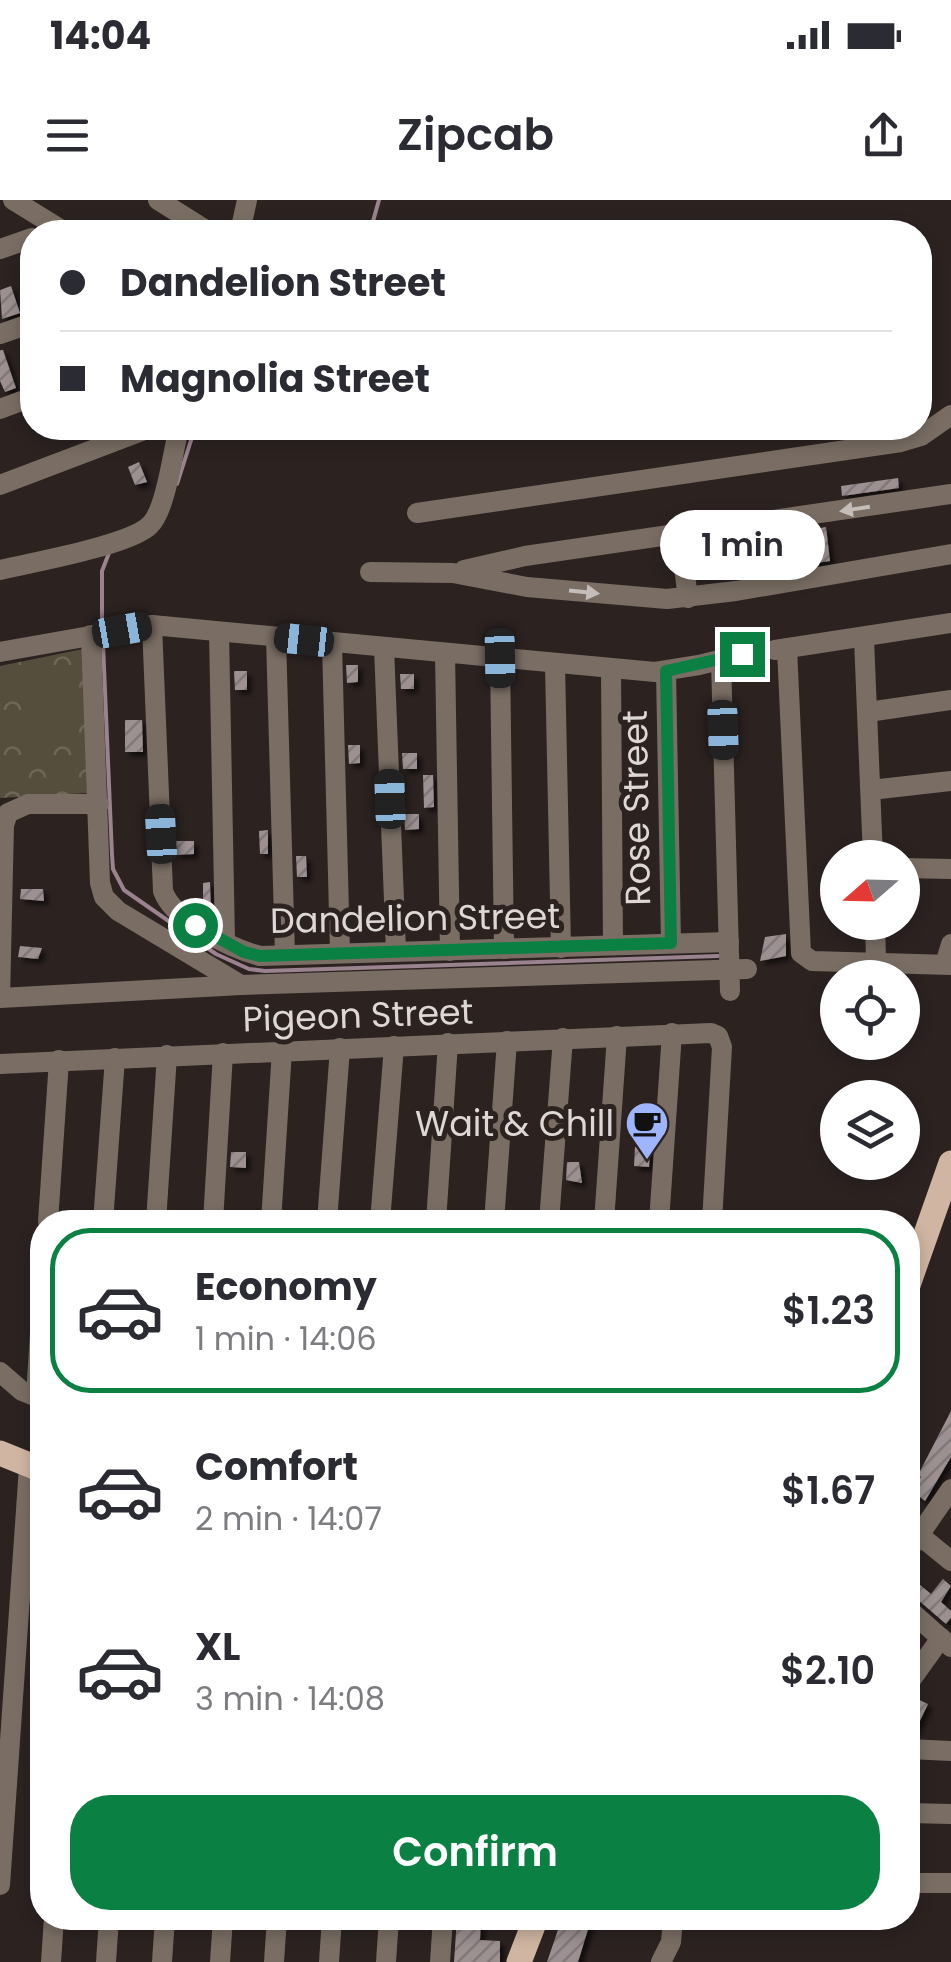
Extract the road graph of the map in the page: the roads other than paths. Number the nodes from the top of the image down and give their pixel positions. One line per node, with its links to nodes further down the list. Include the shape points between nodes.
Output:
1 (13, 200): 4 (street)
2 (158, 200): 3 (street)
3 (180, 206)
4 (41, 220)
5 (118, 440): 8 (street)
6 (176, 440): 14 (street, via 151,524 80,552)
7 (908, 440): 10 (street)
8 (0, 485)
9 (951, 494): 11 (street, one-way to 11)
10 (417, 513)
11 (680, 536): 13 (street); 18 (street)
12 (951, 554): 18 (street)
13 (525, 556): 16 (street); 17 (street)
14 (0, 570)
15 (370, 572): 16 (street)
16 (452, 573): 17 (street)
17 (527, 586): 18 (street, one-way to 18)
18 (688, 598)
19 (951, 624): 24 (street)
20 (152, 625): 21 (street); 22 (street); 43 (street, Dandelion Street, via 163,891 174,912)
21 (219, 632): 23 (street); 43 (street)
22 (92, 636): 27 (street); 39 (street)
23 (276, 637): 25 (street); 52 (street)
24 (864, 638): 36 (street); 54 (street, via 780,649 800,953)
25 (332, 642): 26 (street); 51 (street)
26 (384, 648): 28 (street); 50 (street)
27 (0, 652)
28 (444, 653): 30 (street); 49 (street)
29 (742, 654): 31 (street)
30 (500, 658): 32 (street); 48 (street)
31 (721, 660): 34 (street); 44 (street)
32 (556, 664): 33 (street); 47 (street)
33 (611, 669): 34 (street); 46 (street)
34 (666, 671): 45 (street, Rose Street)
35 (951, 700): 36 (street)
36 (868, 712): 38 (street)
37 (951, 781): 38 (street)
38 (871, 790): 40 (street)
39 (99, 804): 56 (street, via 104,897); 57 (street, via 28,804 8,813)
40 (872, 840)
41 (920, 868): 42 (street)
42 (951, 869)
43 (225, 941): 52 (street, Dandelion Street, via 260,956)
44 (729, 942): 45 (street, Dandelion Street); 56 (street, via 735,977)
45 (671, 943): 46 (street, Dandelion Street)
46 (613, 945): 47 (street, Dandelion Street)
47 (561, 948): 48 (street, Dandelion Street)
48 (504, 949): 49 (street, Dandelion Street)
49 (450, 950): 50 (street, Dandelion Street)
50 (396, 951): 51 (street, Dandelion Street)
51 (340, 952): 52 (street, Dandelion Street)
52 (285, 956)
53 (949, 958): 55 (street)
54 (820, 960)
55 (900, 960)
56 (241, 984): 57 (street)
57 (0, 998)
58 (672, 1033): 59 (street, Pigeon Street); 83 (street); 84 (street, Pigeon Street, via 706,1032 718,1036 722,1047)
59 (616, 1036): 60 (street, Pigeon Street); 82 (street)
60 (562, 1038): 61 (street, Pigeon Street); 81 (street)
61 (507, 1040): 62 (street, Pigeon Street); 80 (street)
62 (448, 1043): 63 (street, Pigeon Street); 79 (street)
63 (394, 1046): 64 (street, Pigeon Street); 78 (street)
64 (340, 1048): 65 (street, Pigeon Street); 77 (street)
65 (282, 1050): 66 (street, Pigeon Street); 76 (street)
66 (224, 1053): 67 (street, Pigeon Street); 75 (street)
67 (167, 1055): 68 (street, Pigeon Street); 74 (street)
68 (115, 1058): 69 (street, Pigeon Street); 73 (street)
69 (59, 1060): 70 (street, Pigeon Street); 72 (street)
70 (0, 1064)
71 (951, 1163): 85 (main road)
72 (49, 1210)
73 (104, 1210)
74 (157, 1210)
75 (214, 1210)
76 (272, 1210)
77 (328, 1210)
78 (381, 1210)
79 (437, 1210)
80 (495, 1210)
81 (550, 1210)
82 (605, 1210)
83 (661, 1210)
84 (713, 1210)
85 (920, 1251)
86 (0, 1372): 87 (street)
87 (30, 1394)
88 (0, 1453): 89 (main road)
89 (30, 1466)
90 (951, 1489): 91 (street)
91 (920, 1526)
92 (30, 1538): 104 (street)
93 (920, 1542): 94 (street)
94 (951, 1561)
95 (920, 1620): 96 (street)
96 (946, 1643): 97 (street)
97 (920, 1671)
98 (920, 1750): 99 (street)
99 (951, 1751)
100 (920, 1813): 101 (street)
101 (951, 1814)
102 (920, 1883): 103 (street)
103 (951, 1883)
104 (0, 1885)
105 (53, 1930): 115 (street)
106 (108, 1930): 116 (street)
107 (164, 1930): 117 (street)
108 (222, 1930): 118 (street)
109 (276, 1930): 119 (street)
110 (331, 1930): 120 (street)
111 (388, 1930): 121 (street)
112 (442, 1930): 122 (street)
113 (531, 1930): 123 (main road)
114 (672, 1930): 124 (street)
115 (51, 1962)
116 (106, 1962)
117 (162, 1962)
118 (220, 1962)
119 (274, 1962)
120 (329, 1962)
121 (386, 1962)
122 (440, 1962)
123 (519, 1962)
124 (661, 1962)

